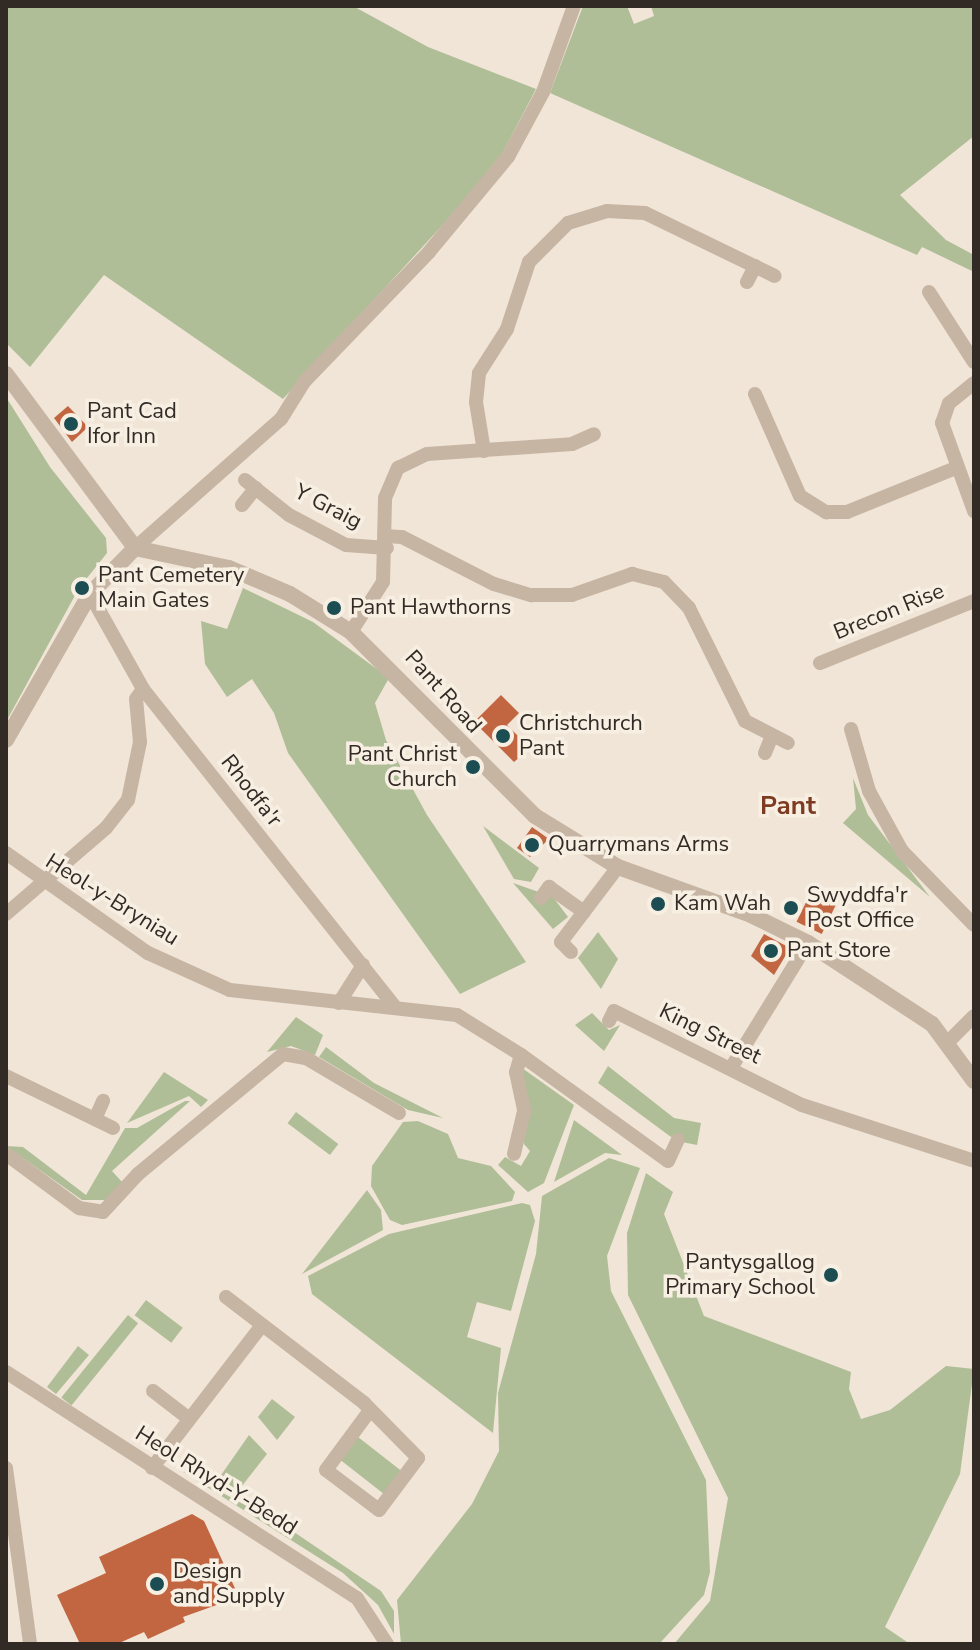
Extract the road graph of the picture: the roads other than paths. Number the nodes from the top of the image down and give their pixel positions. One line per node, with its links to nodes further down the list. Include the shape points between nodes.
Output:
1 (574, 6): 16 (street, via 543,92 508,157 429,252 304,382 281,419)
2 (755, 266): 3 (street); 4 (street); 11 (street, via 629,210 593,212 553,233 529,262 507,329 479,373 476,402)
3 (775, 276)
4 (747, 282)
5 (929, 292): 6 (street)
6 (974, 362)
7 (6, 374): 16 (street)
8 (974, 383): 12 (street, via 949,403 942,423)
9 (755, 394): 12 (street, via 800,496 826,512 847,512)
10 (594, 434): 11 (street, via 572,444)
11 (484, 451): 15 (street, via 427,454 398,468 385,498)
12 (956, 468): 14 (street)
13 (242, 505): 15 (street, Y Graig, via 250,484 289,515 346,545)
14 (974, 511)
15 (386, 542): 19 (street, via 383,582); 23 (street, Y Graig, via 402,537 494,584 531,595 572,595 632,574 664,582 689,608 737,711)
16 (135, 548): 17 (street); 19 (street, Pant Road, via 251,577)
17 (90, 594): 21 (street, Rhodfa'r); 24 (street)
18 (974, 601): 20 (street, Brecon Rise)
19 (351, 632): 28 (street, Pant Road, via 535,816)
20 (820, 663)
21 (143, 689): 29 (street, via 136,699 140,742 128,800 106,828); 36 (street, Rhodfa'r)
22 (851, 729): 33 (street, via 869,791 902,851)
23 (772, 736): 25 (street, Y Graig); 26 (street)
24 (6, 740)
25 (788, 743)
26 (765, 753)
27 (6, 853): 29 (street, Heol-y-Bryniau)
28 (618, 867): 31 (street); 34 (street, Pant Road, via 751,915)
29 (40, 883): 32 (street); 37 (street, Heol-y-Bryniau, via 148,953 230,990)
30 (541, 898): 31 (street, via 549,887)
31 (584, 912): 35 (street, via 561,942)
32 (6, 914)
33 (974, 925)
34 (808, 943): 41 (street, Pant Road, via 915,1010); 43 (street)
35 (571, 952)
36 (363, 965): 37 (street); 38 (street, Rhodfa'r)
37 (339, 1003): 38 (street, Heol-y-Bryniau)
38 (394, 1006): 42 (street, Heol-y-Bryniau, via 457,1015)
39 (974, 1016): 41 (street)
40 (609, 1021): 43 (street, King Street, via 614,1011)
41 (949, 1041): 45 (street, Pant Road)
42 (521, 1055): 50 (street, Heol-y-Bryniau, via 668,1161); 52 (street, via 516,1072 524,1111)
43 (731, 1068): 53 (street, King Street, via 795,1102)
44 (6, 1076): 48 (street)
45 (974, 1081)
46 (103, 1101): 48 (street)
47 (399, 1113): 51 (street, via 306,1058 283,1054 138,1174 103,1212 79,1208)
48 (95, 1119): 49 (street)
49 (113, 1128)
50 (678, 1140)
51 (6, 1154)
52 (514, 1154)
53 (974, 1161)
54 (226, 1297): 55 (street)
55 (262, 1325): 58 (street, via 364,1403); 59 (street)
56 (6, 1372): 61 (street, Heol Rhyd-Y-Bedd)
57 (153, 1391): 59 (street)
58 (368, 1413): 58 (street, via 326,1470 379,1510 418,1458)
59 (188, 1418): 61 (street)
60 (6, 1468): 62 (street)
61 (152, 1468): 63 (street, Heol Rhyd-Y-Bedd, via 357,1598)
62 (30, 1644)
63 (387, 1644)

